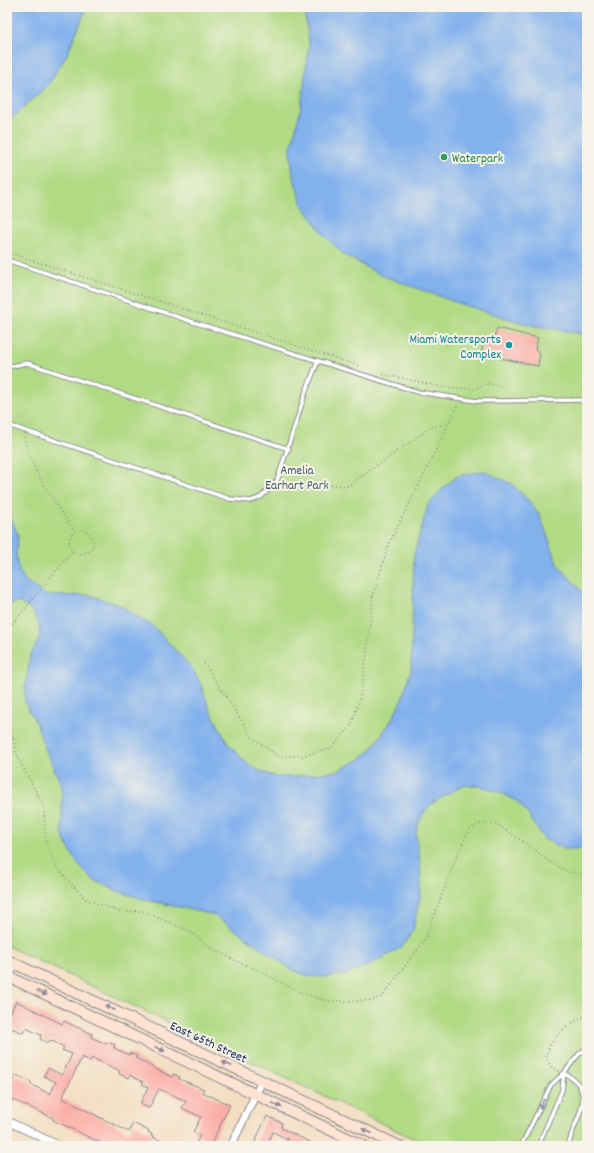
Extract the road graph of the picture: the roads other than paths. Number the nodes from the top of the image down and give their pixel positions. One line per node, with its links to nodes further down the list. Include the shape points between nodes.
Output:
1 (7, 260): 2 (lane)
2 (318, 361): 4 (lane, via 418,392 460,399); 6 (lane, via 306,391)
3 (7, 367): 6 (lane, via 27,363)
4 (587, 400)
5 (7, 423): 6 (lane, via 230,500 251,501 261,497 277,481)
6 (289, 449)
7 (11, 962): 8 (street); 11 (main road, East 65th Street, one-way to 7)
8 (8, 978): 12 (main road, one-way to 12)
9 (587, 1048): 10 (lane)
10 (564, 1073): 18 (lane, one-way to 18, via 551,1085); 19 (lane, via 562,1090); 20 (lane, via 579,1085 582,1096 582,1109 569,1139)
11 (262, 1081): 12 (street); 17 (main road, East 65th Street, one-way to 11)
12 (256, 1094): 15 (street); 16 (main road, one-way to 16)
13 (7, 1121): 14 (street)
14 (60, 1146)
15 (231, 1146)
16 (364, 1146)
17 (399, 1146)
18 (521, 1146)
19 (538, 1146)
20 (569, 1146)

